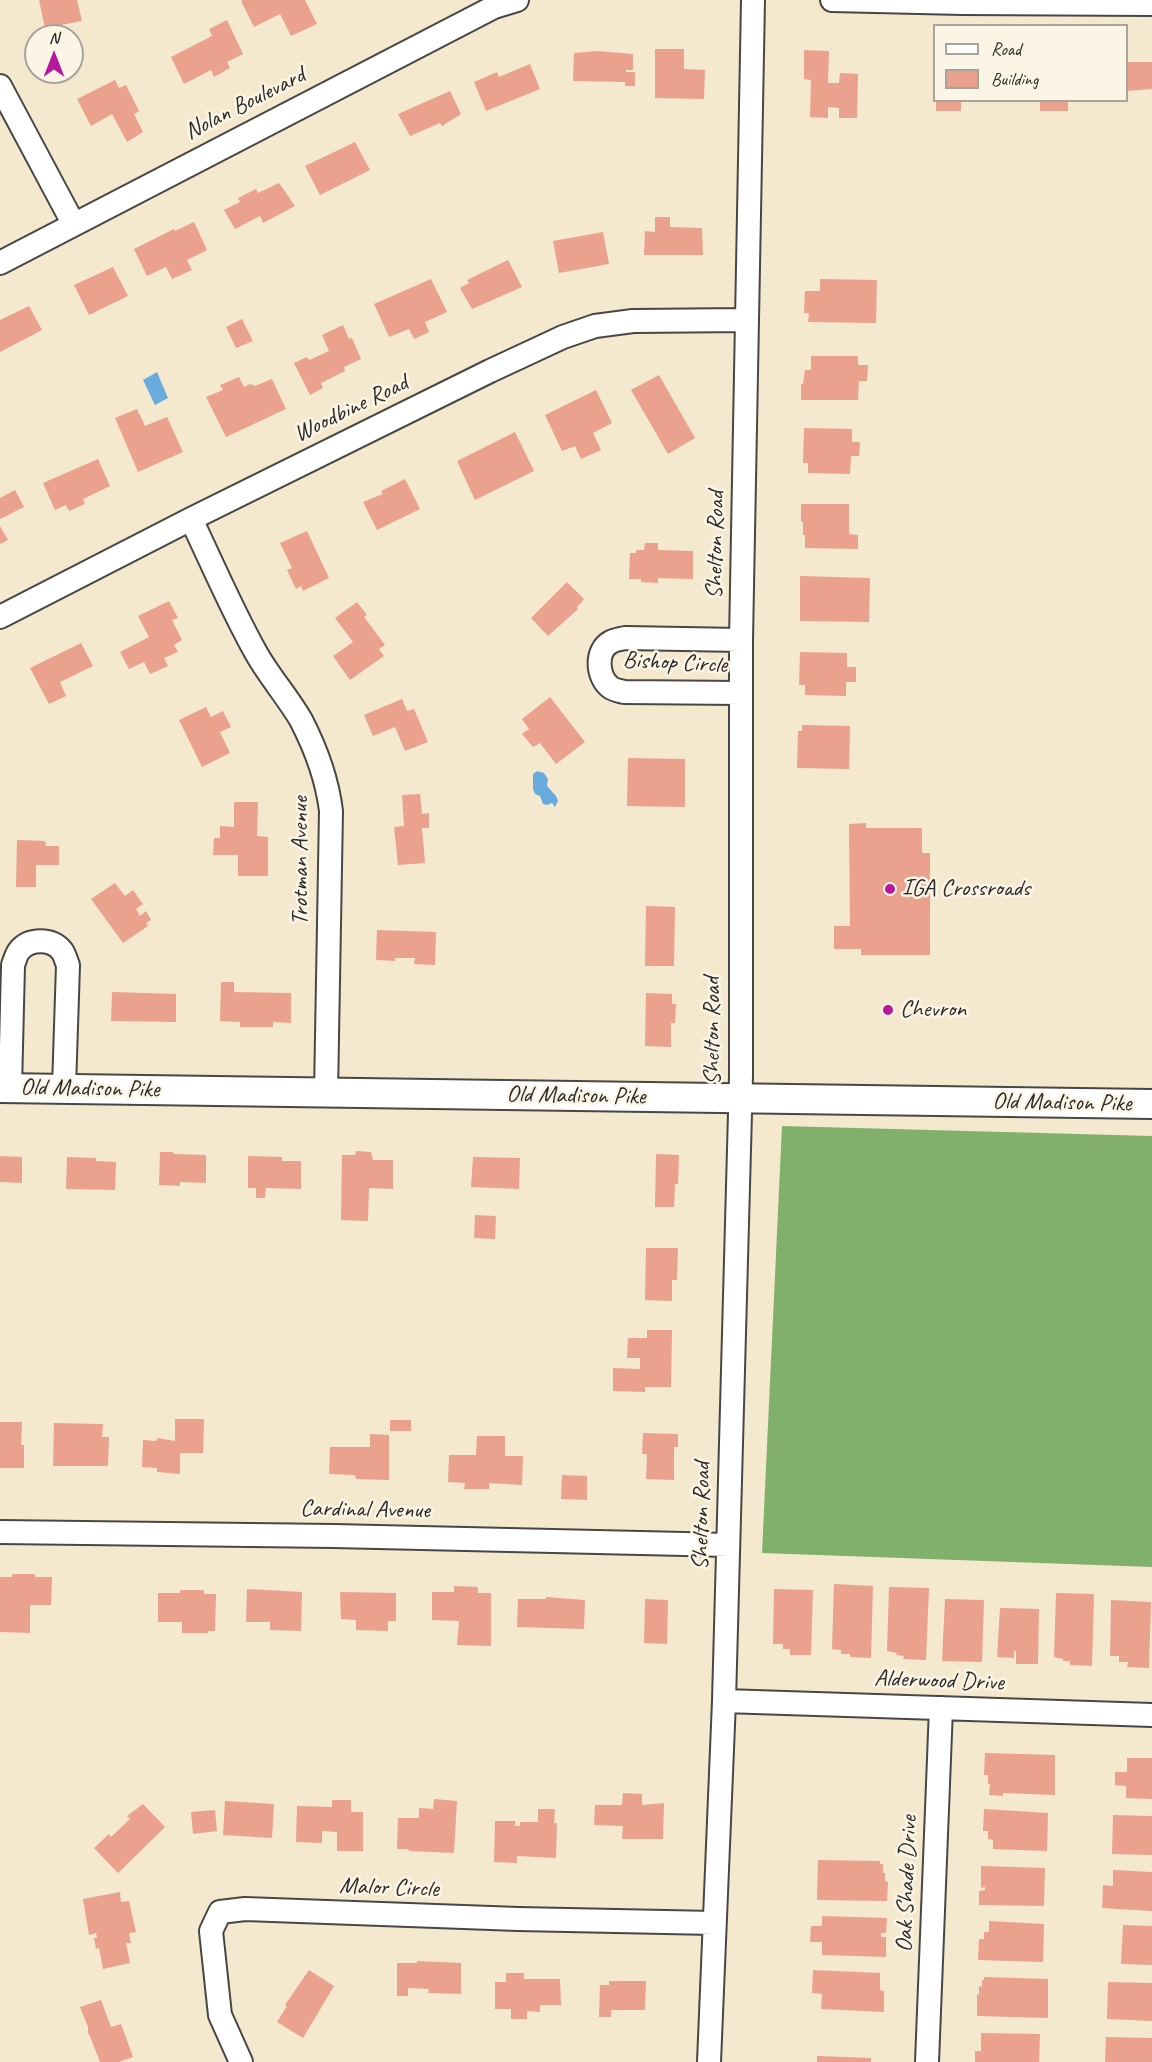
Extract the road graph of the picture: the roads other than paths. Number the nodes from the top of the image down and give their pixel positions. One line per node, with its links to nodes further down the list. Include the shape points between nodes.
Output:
1 (517, 0): 7 (street, Nolan Boulevard, via 494,7)
2 (753, 0): 9 (street, Shelton Road)
3 (832, 0): 4 (street)
4 (1081, 1): 5 (street)
5 (1152, 4)
6 (0, 86): 7 (street)
7 (73, 223): 8 (street, Nolan Boulevard)
8 (0, 263)
9 (746, 320): 10 (street, Woodbine Road, via 633,321 595,326 563,337); 12 (street, Shelton Road)
10 (191, 519): 11 (street, Woodbine Road); 16 (street, Trotman Avenue, via 238,621 300,719 328,786 331,811)
11 (0, 617)
12 (741, 640): 13 (street, Shelton Road); 13 (street, Bishop Circle, via 625,638 610,642 601,653 599,666 611,688 624,692)
13 (741, 693): 17 (street, Shelton Road)
14 (5, 1088): 15 (main road, Old Madison Pike); 15 (street, via 13,965 24,946 39,940 63,952 68,965)
15 (64, 1088): 16 (main road, Old Madison Pike)
16 (326, 1093): 17 (main road, Old Madison Pike)
17 (740, 1097): 18 (main road, Old Madison Pike); 20 (street, Shelton Road)
18 (1152, 1104)
19 (0, 1532): 20 (street, Cardinal Avenue)
20 (728, 1545): 21 (street, Shelton Road)
21 (724, 1701): 22 (street, Alderwood Drive); 24 (street, Shelton Road)
22 (941, 1708): 23 (street, Alderwood Drive); 27 (street, Oak Shade Drive)
23 (1152, 1715)
24 (714, 1923): 25 (street, Malor Circle, via 245,1909 220,1912 211,1931 220,2015); 26 (street, Shelton Road)
25 (241, 2062)
26 (709, 2062)
27 (927, 2062)

